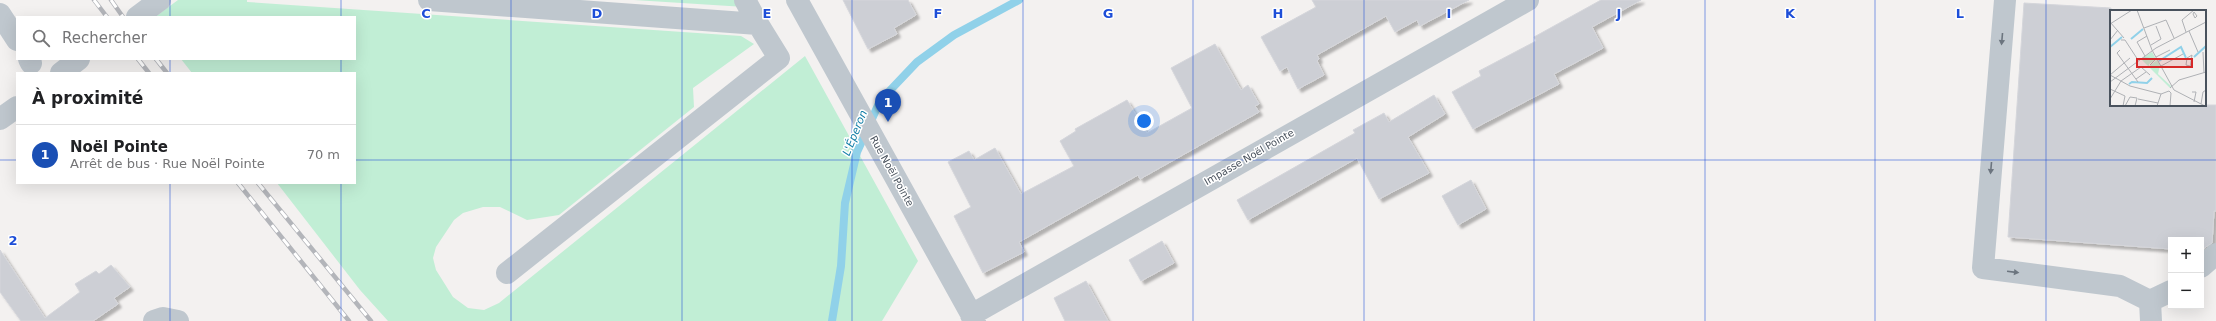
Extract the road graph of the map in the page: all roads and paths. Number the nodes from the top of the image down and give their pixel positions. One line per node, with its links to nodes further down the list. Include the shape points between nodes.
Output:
1 (160, 0): 8 (street)
2 (429, 0): 9 (street)
3 (745, 0): 9 (street)
4 (797, 0): 20 (street, Rue Noël Pointe)
5 (1528, 0): 20 (street, Impasse Noël Pointe)
6 (2005, 0): 19 (street, one-way to 19, via 1983,268 2120,286)
7 (0, 14): 10 (street)
8 (138, 16)
9 (758, 24): 17 (street, via 779,58)
10 (16, 38)
11 (78, 60): 12 (street)
12 (62, 72)
13 (16, 108): 14 (street)
14 (0, 119)
15 (2216, 254): 16 (street)
16 (2204, 264)
17 (507, 273)
18 (2168, 294): 19 (street)
19 (2150, 311)
20 (973, 318)

